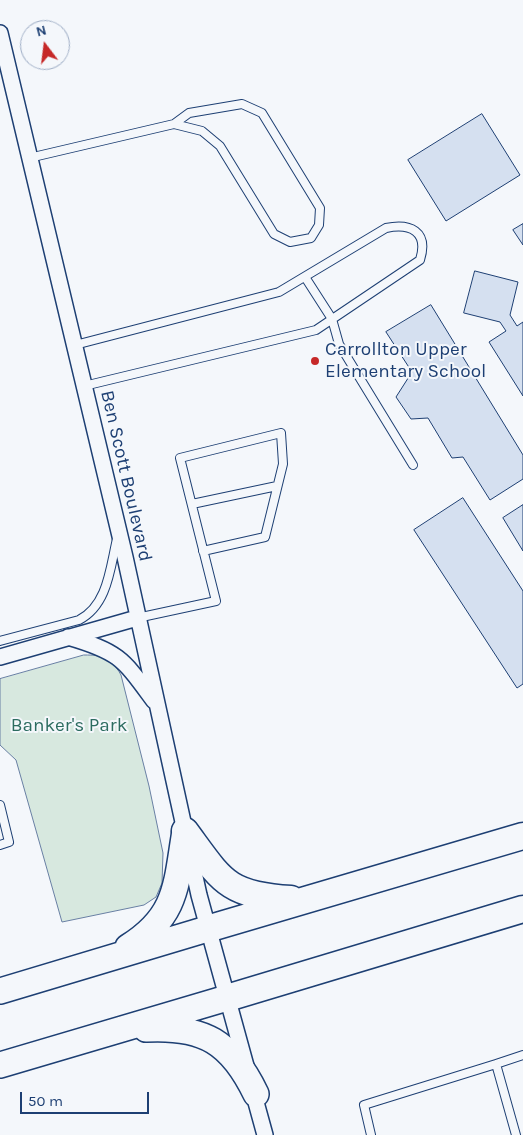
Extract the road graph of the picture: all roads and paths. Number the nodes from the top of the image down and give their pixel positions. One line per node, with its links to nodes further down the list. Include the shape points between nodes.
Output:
1 (0, 33): 3 (street, Ben Scott Boulevard)
2 (174, 124): 2 (lane, via 189,113 242,104 262,113 320,208 319,225 311,238 290,242 274,234 220,146 202,132); 3 (lane)
3 (29, 158): 6 (street, Ben Scott Boulevard)
4 (305, 277): 5 (lane); 5 (lane, via 386,228 399,225 414,229 421,237 420,260); 6 (lane, via 279,292)
5 (332, 319): 7 (lane, via 316,330); 8 (lane, via 339,344)
6 (75, 345): 7 (street, Ben Scott Boulevard)
7 (84, 386): 11 (street, Ben Scott Boulevard)
8 (413, 466)
9 (277, 486): 10 (lane); 10 (lane, via 282,464 281,433 180,458); 12 (lane, via 265,537)
10 (192, 504): 12 (lane)
11 (119, 530): 13 (street, Ben Scott Boulevard); 15 (lane, via 103,595 89,615)
12 (203, 551): 13 (lane, via 216,600)
13 (137, 618): 14 (street); 17 (street, Ben Scott Boulevard)
14 (68, 637): 16 (street); 17 (street, via 106,649 118,657)
15 (0, 641)
16 (0, 657)
17 (157, 705): 19 (street, Ben Scott Boulevard)
18 (0, 806): 21 (lane, via 9,842)
19 (185, 831): 22 (highway, via 226,882 239,890 258,897); 24 (street, Ben Scott Boulevard); 25 (main road, via 175,886 165,914 140,939)
20 (523, 836): 22 (highway)
21 (0, 845)
22 (309, 900): 24 (highway)
23 (523, 909): 27 (highway)
24 (207, 929): 25 (main road); 27 (street, Ben Scott Boulevard)
25 (98, 962): 26 (main road)
26 (0, 991)
27 (227, 998): 28 (main road); 32 (street, Ben Scott Boulevard)
28 (80, 1041): 31 (main road); 32 (main road, via 147,1029 189,1031 230,1052 244,1069)
29 (523, 1055): 30 (lane)
30 (496, 1064): 34 (lane, via 364,1105); 35 (lane)
31 (0, 1065)
32 (256, 1094): 33 (street, Ben Scott Boulevard)
33 (265, 1135)
34 (371, 1135)
35 (516, 1135)

